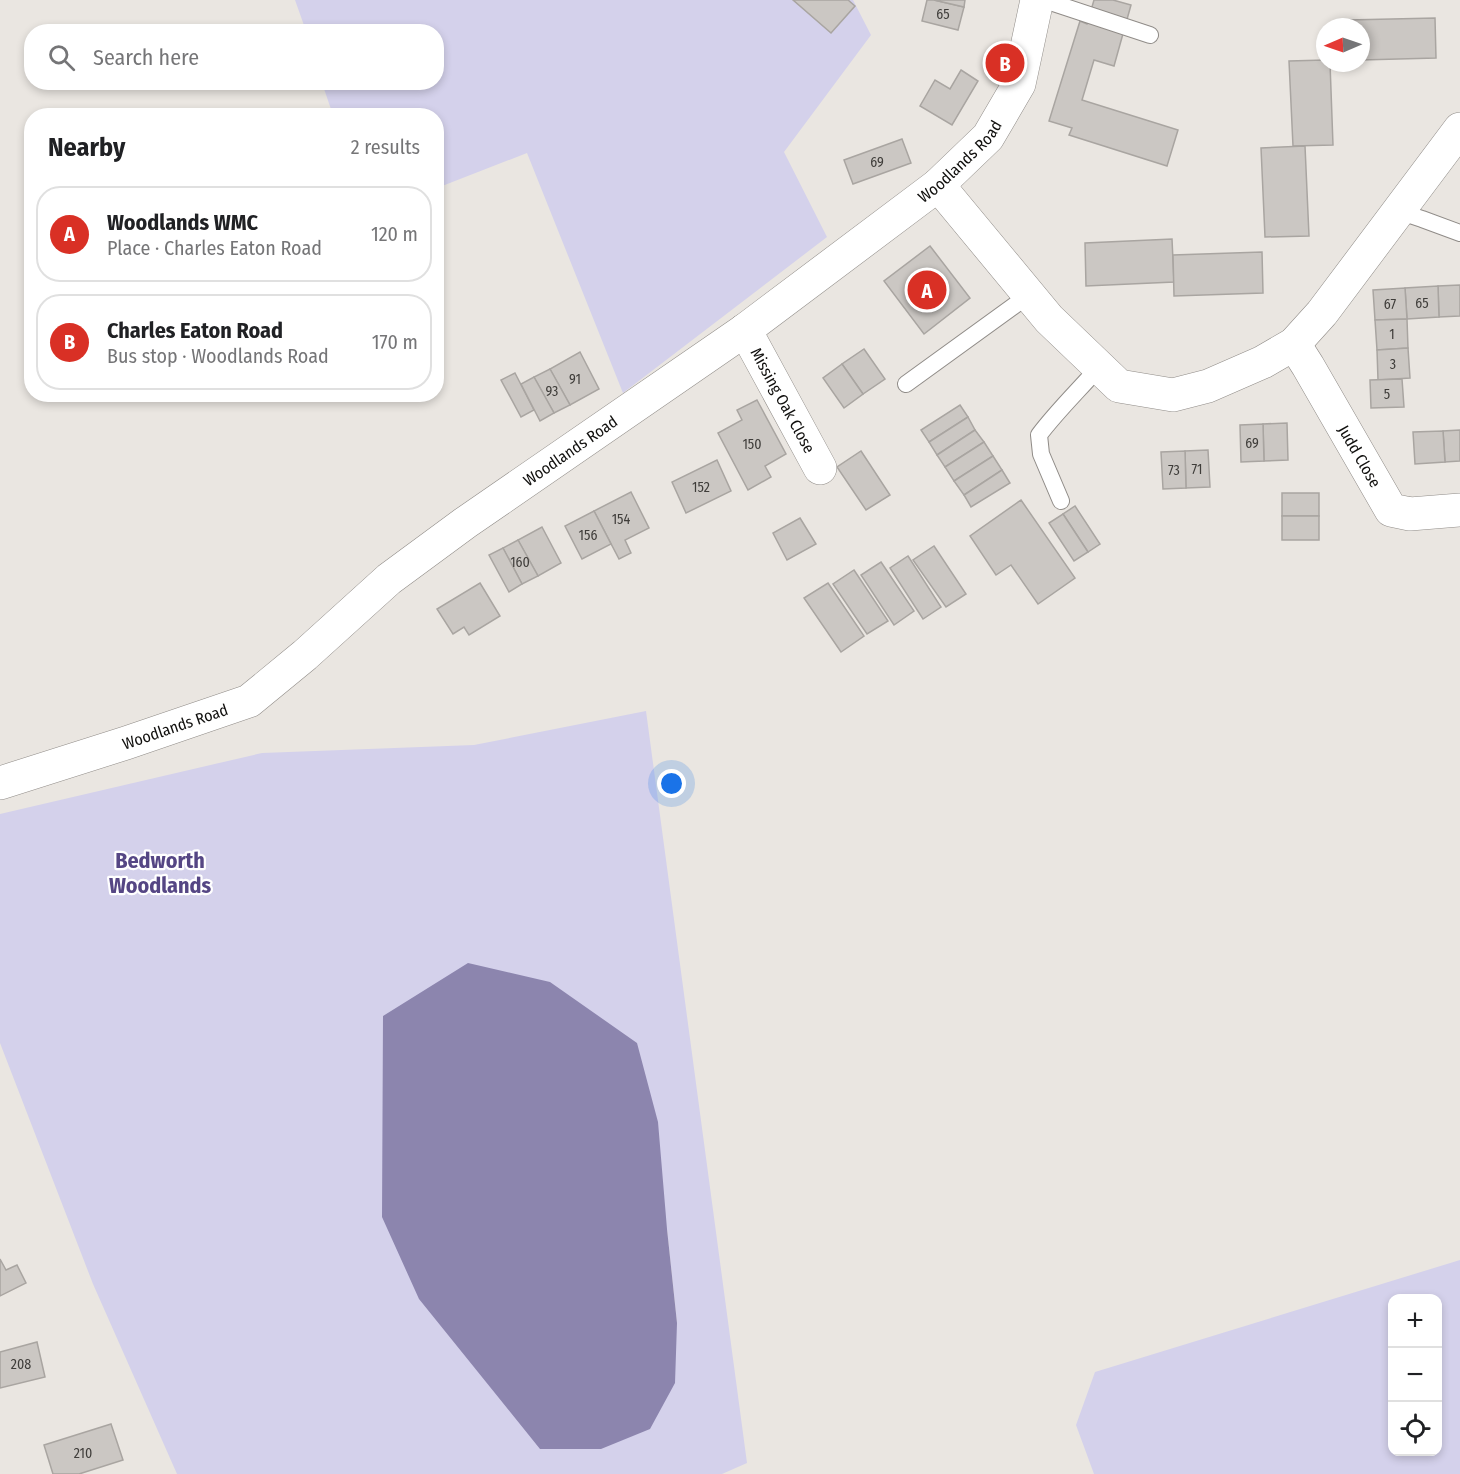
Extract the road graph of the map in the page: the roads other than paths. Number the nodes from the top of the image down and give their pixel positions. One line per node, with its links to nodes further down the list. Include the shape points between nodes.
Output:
1 (1037, 0): 5 (street, Woodlands Road, via 1019,84 988,137)
2 (1044, 0): 3 (lane)
3 (1150, 35)
4 (1460, 129): 6 (street)
5 (938, 184): 8 (street); 9 (street, Woodlands Road)
6 (1398, 212): 7 (lane); 10 (street)
7 (1460, 233)
8 (1029, 295): 11 (street, via 1049,320); 12 (lane)
9 (746, 330): 13 (street, Missing Oak Close); 16 (street, Woodlands Road, via 389,579 249,701)
10 (1294, 344): 11 (street, via 1208,386 1173,395 1119,386); 15 (street, Judd Close, via 1391,510 1410,514)
11 (1099, 367): 14 (lane, via 1039,435 1041,454)
12 (906, 384)
13 (820, 468)
14 (1061, 501)
15 (1460, 510)
16 (0, 783)

